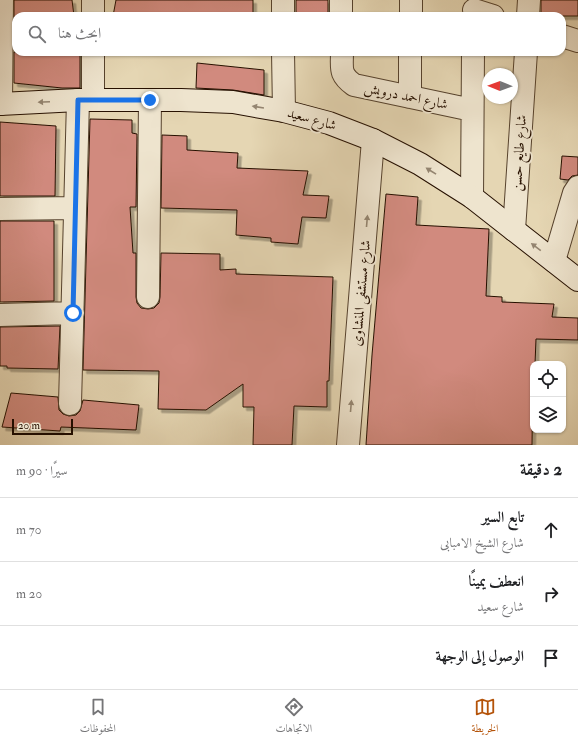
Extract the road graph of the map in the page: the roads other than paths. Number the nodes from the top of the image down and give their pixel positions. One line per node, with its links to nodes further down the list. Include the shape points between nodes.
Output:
1 (1, 0): 2 (street); 24 (street)
2 (20, 0)
3 (93, 0): 8 (street)
4 (283, 0): 9 (street)
5 (341, 0): 10 (street)
6 (411, 0): 11 (street)
7 (529, 0): 12 (street)
8 (93, 12)
9 (283, 12)
10 (341, 12)
11 (410, 12)
12 (528, 12)
13 (566, 37): 14 (street)
14 (578, 41)
15 (92, 56): 22 (street)
16 (283, 56): 26 (street)
17 (342, 56): 21 (street, شارع احمد درويش, via 342,72 354,85)
18 (410, 56): 21 (street)
19 (473, 56): 25 (street)
20 (526, 56): 32 (street, شارع طايع حسن)
21 (410, 97): 25 (street, شارع احمد درويش)
22 (86, 100): 23 (street, شارع سعيد); 24 (street, شارع سعيد, one-way to 24); 30 (street)
23 (150, 100): 26 (street, شارع سعيد, one-way to 23, via 233,102); 35 (street)
24 (0, 104)
25 (472, 110): 29 (street)
26 (284, 111): 27 (street, شارع سعيد, via 329,123)
27 (373, 140): 29 (street, شارع سعيد, one-way to 27, via 420,164); 39 (street, شارع مستشفى المنشاوى, one-way to 27)
28 (578, 187): 33 (street)
29 (472, 196): 32 (street, شارع سعيد)
30 (75, 208): 31 (street); 36 (street)
31 (0, 209)
32 (514, 230): 33 (street, شارع سعيد, one-way to 32)
33 (554, 261): 34 (street, شارع سعيد)
34 (578, 280)
35 (148, 297)
36 (73, 313): 37 (street); 38 (street)
37 (0, 315)
38 (70, 404)
39 (348, 445)

